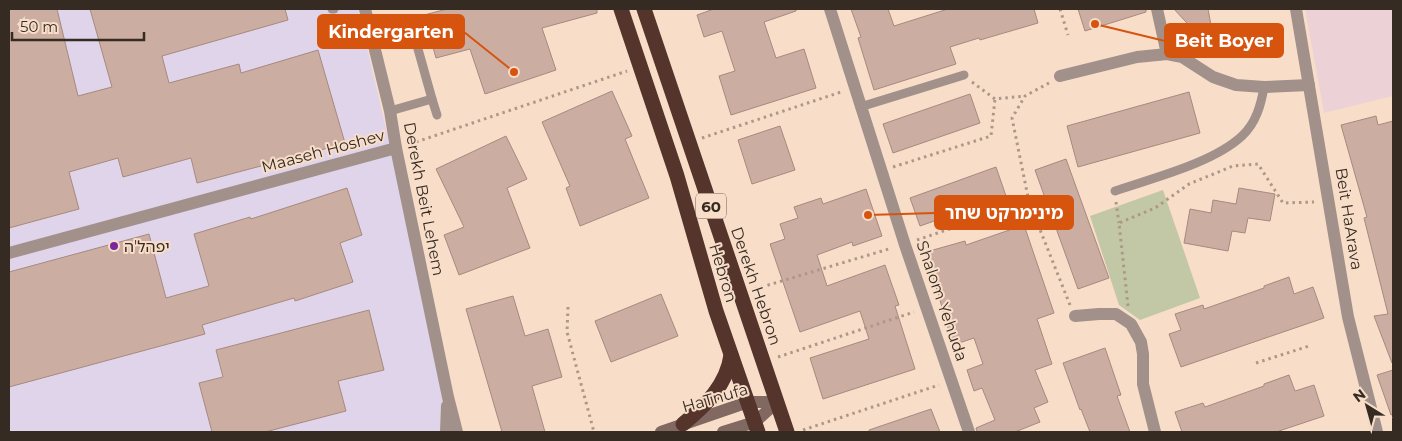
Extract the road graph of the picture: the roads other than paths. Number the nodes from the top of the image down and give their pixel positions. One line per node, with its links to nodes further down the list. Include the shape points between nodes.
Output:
1 (365, 9): 15 (street, Derekh Beit Lehem)
2 (621, 9): 21 (highway, Hebron / 60)
3 (644, 9): 24 (highway, Derekh Hebron / 60)
4 (830, 9): 14 (street, Shalom Yehuda)
5 (1157, 9): 8 (street)
6 (1296, 9): 11 (street, Beit HaArava)
7 (411, 24): 13 (lane)
8 (1166, 54): 10 (street, via 1137,57); 12 (street, via 1182,57 1213,77 1236,85)
9 (964, 76): 14 (lane)
10 (1060, 76)
11 (1309, 85): 12 (street); 34 (street, Beit HaArava, via 1348,317)
12 (1264, 87): 18 (lane, via 1261,106 1254,120 1243,135 1227,147 1189,165)
13 (432, 99): 15 (lane); 16 (lane)
14 (860, 107): 32 (street, Shalom Yehuda)
15 (390, 111): 17 (street, Derekh Beit Lehem)
16 (437, 115)
17 (396, 148): 19 (street, Maaseh Hoshev); 22 (street, Derekh Beit Lehem)
18 (1115, 191)
19 (9, 253)
20 (1075, 316): 33 (street, via 1116,314 1131,324 1141,342 1143,384)
21 (731, 355): 23 (highway, Hebron / 60); 25 (highway, via 720,386)
22 (448, 396): 27 (street, Derekh Beit Lehem); 28 (street, Derekh Beit Lehem)
23 (748, 402): 24 (street, HaTnufa); 25 (street, HaTnufa); 26 (highway, Hebron / 60)
24 (777, 402): 26 (street, HaTnufa); 31 (highway, Derekh Hebron / 60)
25 (683, 424): 29 (street, HaTnufa)
26 (756, 427): 30 (street, HaTnufa)
27 (446, 432)
28 (457, 432)
29 (661, 432)
30 (723, 432)
31 (787, 432)
32 (970, 432)
33 (1154, 432)
34 (1377, 432)

